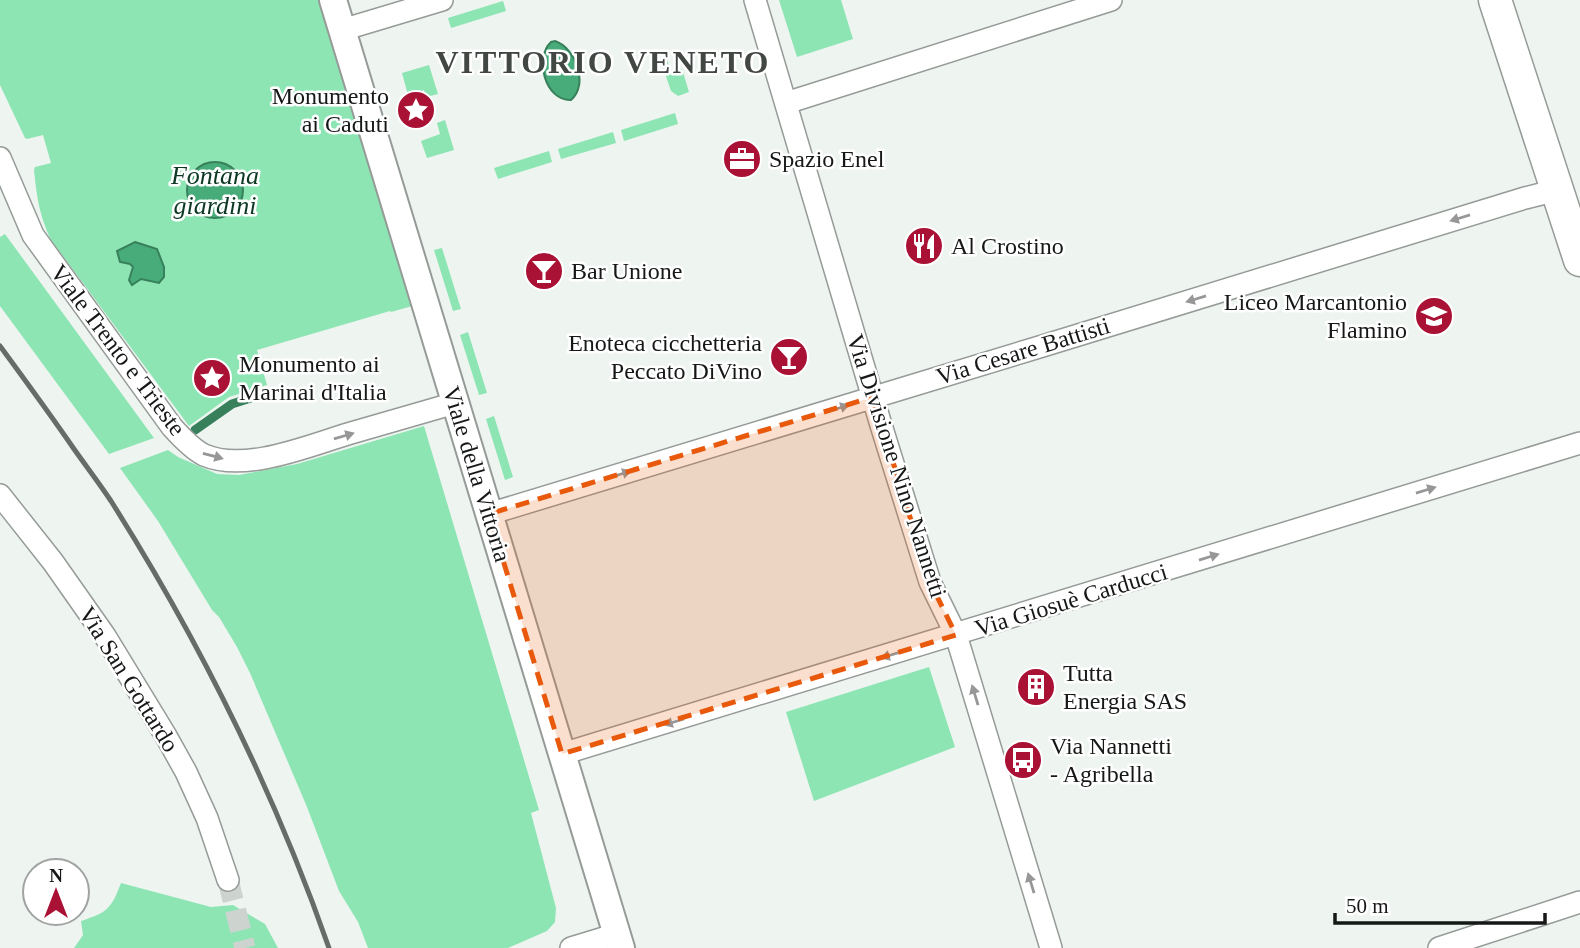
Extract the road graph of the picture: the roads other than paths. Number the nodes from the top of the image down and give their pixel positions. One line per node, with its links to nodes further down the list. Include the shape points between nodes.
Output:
1 (333, 0): 6 (street, Viale della Vittoria)
2 (443, 0): 6 (street)
3 (755, 0): 7 (street, Via Divisione Nino Nannetti)
4 (1111, 0): 7 (street)
5 (1495, 0): 9 (main road)
6 (342, 30): 12 (street, Viale della Vittoria)
7 (786, 103): 11 (street, Via Divisione Nino Nannetti)
8 (0, 158): 12 (street, Viale Trento e Trieste, one-way to 12, via 33,235 172,427 204,454 240,460 278,455)
9 (1557, 190): 10 (main road); 11 (street, Via Cesare Battisti, one-way to 11)
10 (1580, 260)
11 (873, 397): 15 (street, Via Cesare Battisti, one-way to 11); 16 (street, Via Divisione Nino Nannetti, via 930,582)
12 (455, 403): 15 (street, Viale della Vittoria)
13 (1580, 443): 16 (street, Via Giosuè Carducci, one-way to 13)
14 (0, 495): 18 (street, Via San Gottardo, via 98,626 166,736 207,818)
15 (489, 514): 17 (street, Viale della Vittoria)
16 (957, 635): 17 (street, Via Giosuè Carducci, one-way to 17); 22 (street, Via Divisione Nino Nannetti, one-way to 16)
17 (562, 754): 20 (street, Viale della Vittoria)
18 (228, 880)
19 (1580, 902): 23 (street)
20 (619, 941): 21 (street)
21 (571, 948)
22 (1051, 948)
23 (1439, 948)

